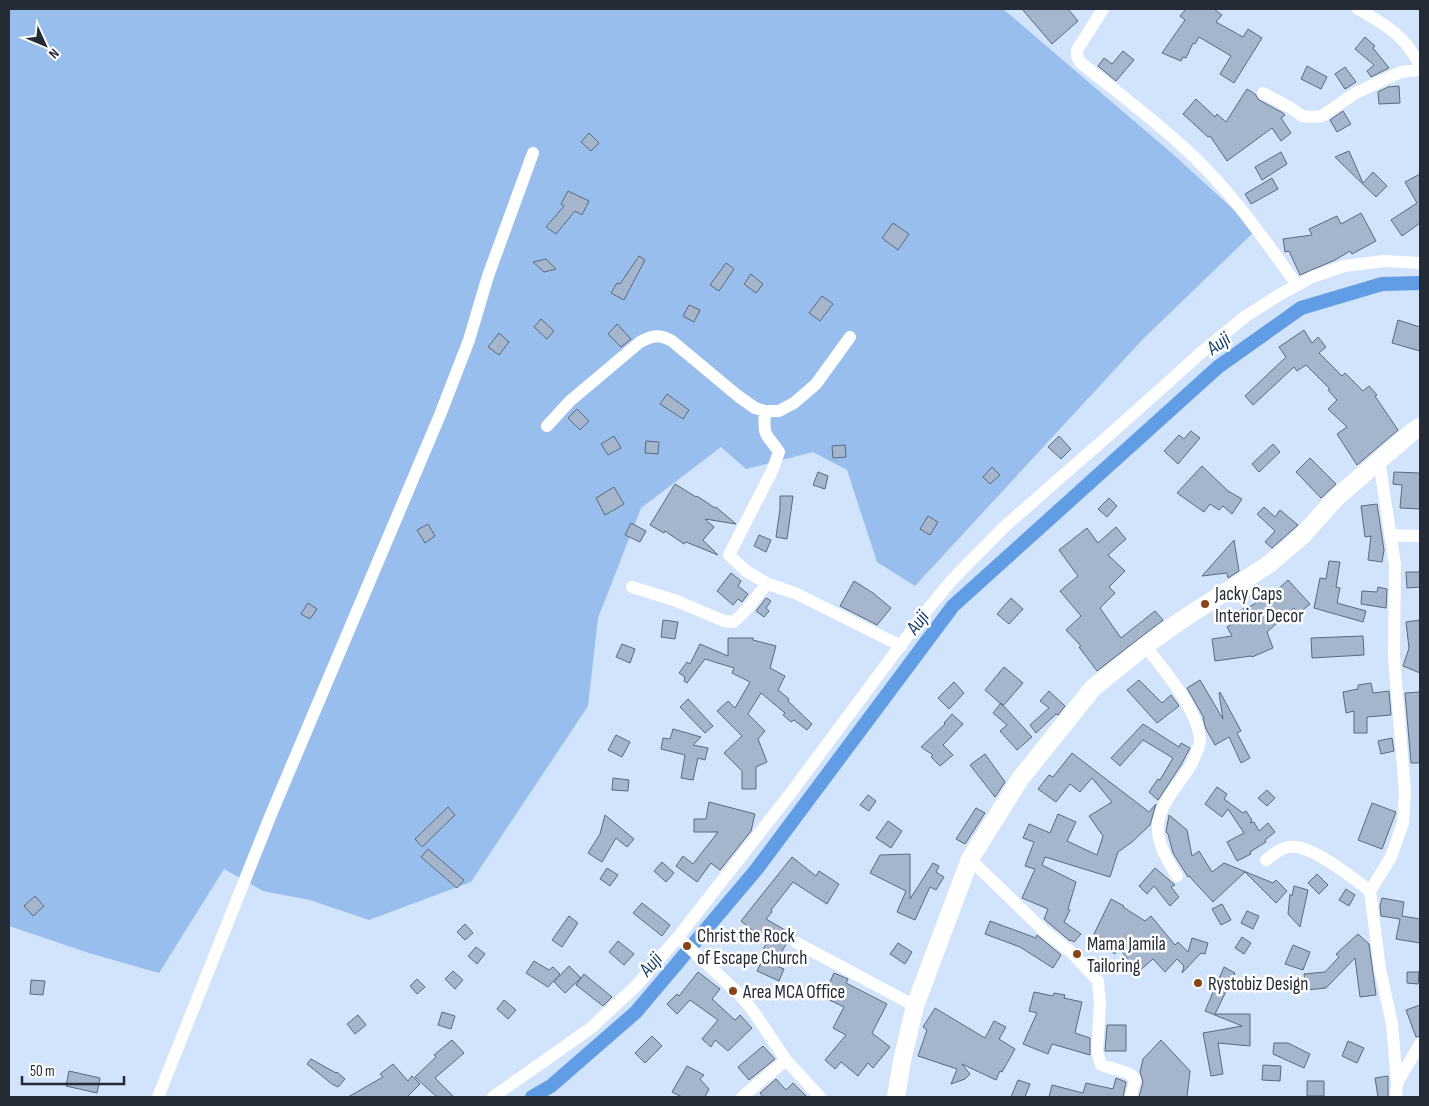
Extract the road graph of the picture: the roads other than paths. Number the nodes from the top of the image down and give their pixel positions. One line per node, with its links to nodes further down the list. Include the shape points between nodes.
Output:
1 (1103, 9): 8 (street, via 1077,50 1080,62 1181,144 1267,242)
2 (1358, 9): 3 (street, via 1401,37 1414,52)
3 (1420, 66)
4 (1420, 70): 5 (street, via 1401,72 1381,81 1354,94 1322,116 1302,116)
5 (1263, 93)
6 (533, 153): 30 (street, via 488,276 470,340 272,812)
7 (1420, 263): 8 (street, via 1384,261 1344,266)
8 (1297, 285): 18 (street, via 1246,316 1203,351 1004,527 951,581)
9 (850, 337): 10 (street, via 816,384 779,411)
10 (765, 411): 11 (street, via 738,396 661,335 640,342 570,401); 16 (street, via 763,429 779,452 772,472 729,554 746,571)
11 (546, 426)
12 (1420, 427): 13 (street)
13 (1379, 460): 14 (street); 19 (street, via 1268,565)
14 (1390, 535): 15 (street); 23 (street, via 1395,565 1394,657 1405,792 1403,823 1391,857)
15 (1420, 536)
16 (768, 584): 17 (street, via 742,616 733,622); 18 (street, via 795,593)
17 (632, 587)
18 (901, 646): 24 (street)
19 (1145, 646): 20 (street, via 1093,688 1020,780); 22 (street, via 1187,703 1200,739 1188,771 1159,819 1164,854)
20 (970, 859): 26 (street); 35 (street, via 1098,981 1097,1051 1101,1065 1133,1076)
21 (1266, 860): 23 (street, via 1281,849 1299,848 1318,855)
22 (1177, 876)
23 (1370, 891): 29 (street, via 1380,969 1392,1024)
24 (681, 940): 28 (street, via 738,993); 31 (street, via 590,1028)
25 (798, 943): 26 (street)
26 (915, 1006): 34 (street)
27 (1420, 1044): 29 (street)
28 (786, 1060): 32 (street); 33 (street)
29 (1398, 1083): 36 (street)
30 (158, 1097)
31 (493, 1097)
32 (742, 1097)
33 (820, 1097)
34 (896, 1097)
35 (1131, 1097)
36 (1396, 1097)

